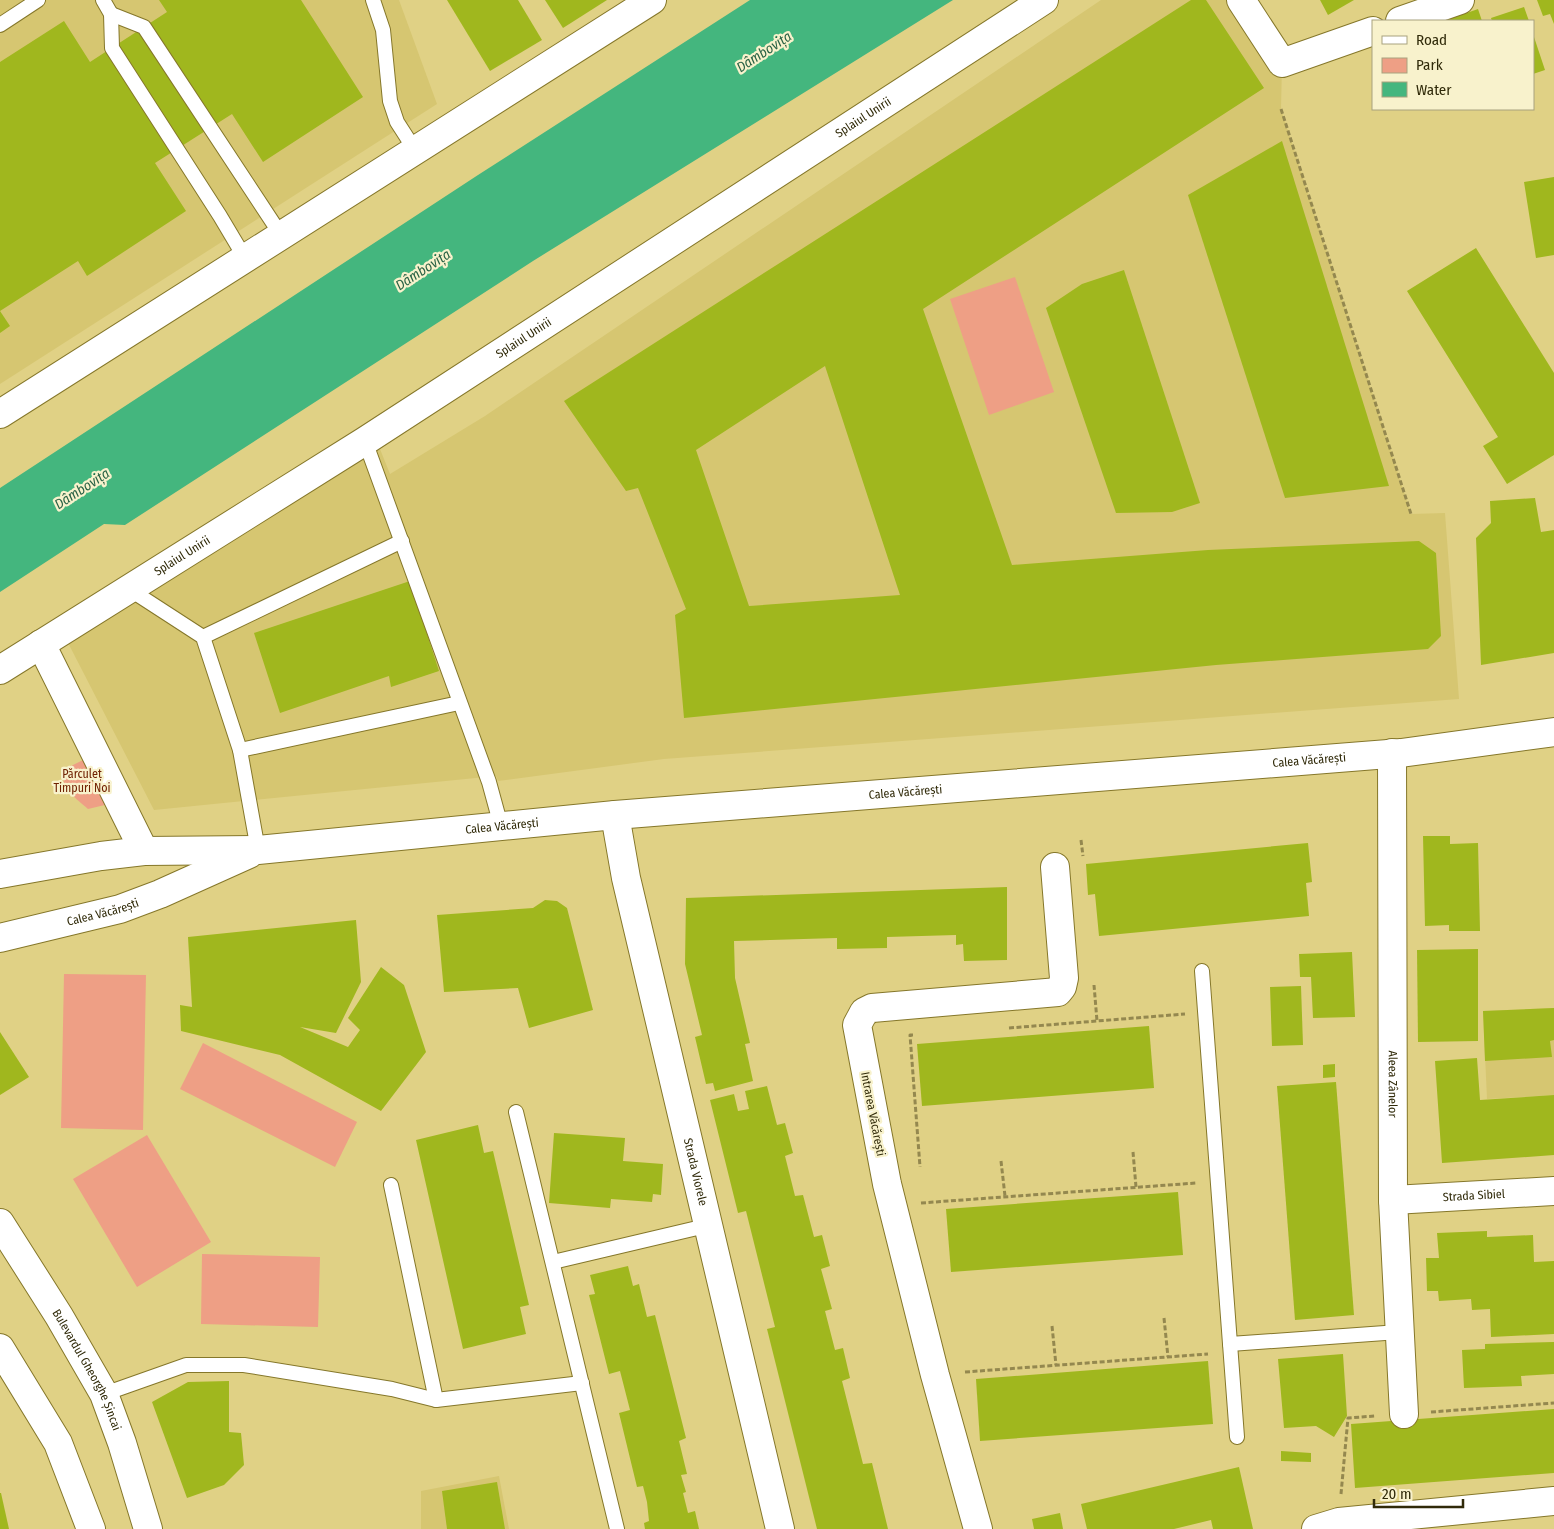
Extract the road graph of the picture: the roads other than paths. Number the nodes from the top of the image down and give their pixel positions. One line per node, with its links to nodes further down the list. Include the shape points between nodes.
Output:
1 (38, 0): 10 (lane)
2 (103, 0): 8 (lane)
3 (373, 0): 12 (lane, via 383,30 390,101 397,122)
4 (652, 0): 12 (main road)
5 (1044, 0): 16 (main road, Splaiul Unirii)
6 (1241, 0): 11 (main road, via 1282,63)
7 (1460, 0): 9 (main road)
8 (111, 14): 13 (lane, via 144,27); 14 (lane, via 112,48)
9 (1403, 20)
10 (0, 25)
11 (1372, 31)
12 (415, 150): 13 (main road)
13 (282, 235): 14 (main road)
14 (245, 258): 15 (main road)
15 (0, 414)
16 (365, 441): 17 (lane); 18 (main road, Splaiul Unirii)
17 (402, 541): 19 (lane); 22 (lane)
18 (130, 589): 19 (lane); 20 (main road, Splaiul Unirii)
19 (203, 637): 24 (lane)
20 (41, 644): 21 (main road, Splaiul Unirii); 29 (main road)
21 (0, 670)
22 (459, 703): 24 (lane); 27 (lane, via 489,782)
23 (1554, 732): 25 (main road, Calea Văcărești)
24 (240, 750): 28 (lane)
25 (1392, 753): 26 (main road, Calea Văcărești); 37 (main road, Aleea Zânelor)
26 (615, 815): 27 (main road, Calea Văcărești); 39 (main road, Strada Viorele, via 626,878)
27 (501, 826): 28 (main road, Calea Văcărești)
28 (258, 850): 29 (main road, Calea Văcărești); 32 (main road, Calea Văcărești, via 120,909)
29 (144, 851): 31 (main road, Calea Văcărești)
30 (1054, 867): 55 (main road, Intrarea Văcărești, via 1064,978 1060,991 872,1008 860,1018 857,1032 892,1205)
31 (0, 874)
32 (0, 938)
33 (1202, 971): 43 (lane)
34 (516, 1112): 40 (lane)
35 (392, 1185): 46 (lane)
36 (1554, 1192): 37 (main road, Strada Sibiel)
37 (1393, 1200): 41 (main road, Aleea Zânelor)
38 (0, 1223): 45 (main road, Bulevardul Gheorghe Șincai)
39 (710, 1225): 40 (lane); 54 (main road, Strada Viorele)
40 (553, 1262): 44 (lane)
41 (1399, 1332): 43 (lane); 47 (main road, Aleea Zânelor)
42 (0, 1348): 51 (main road, via 58,1443)
43 (1231, 1348): 48 (lane)
44 (582, 1383): 46 (lane); 53 (lane)
45 (104, 1394): 46 (lane, via 186,1365 244,1364 392,1389); 52 (main road, Bulevardul Gheorghe Șincai)
46 (436, 1400)
47 (1404, 1414)
48 (1237, 1437)
49 (1554, 1501): 50 (main road)
50 (1327, 1526)
51 (91, 1529)
52 (148, 1529)
53 (617, 1529)
54 (780, 1529)
55 (978, 1529)

